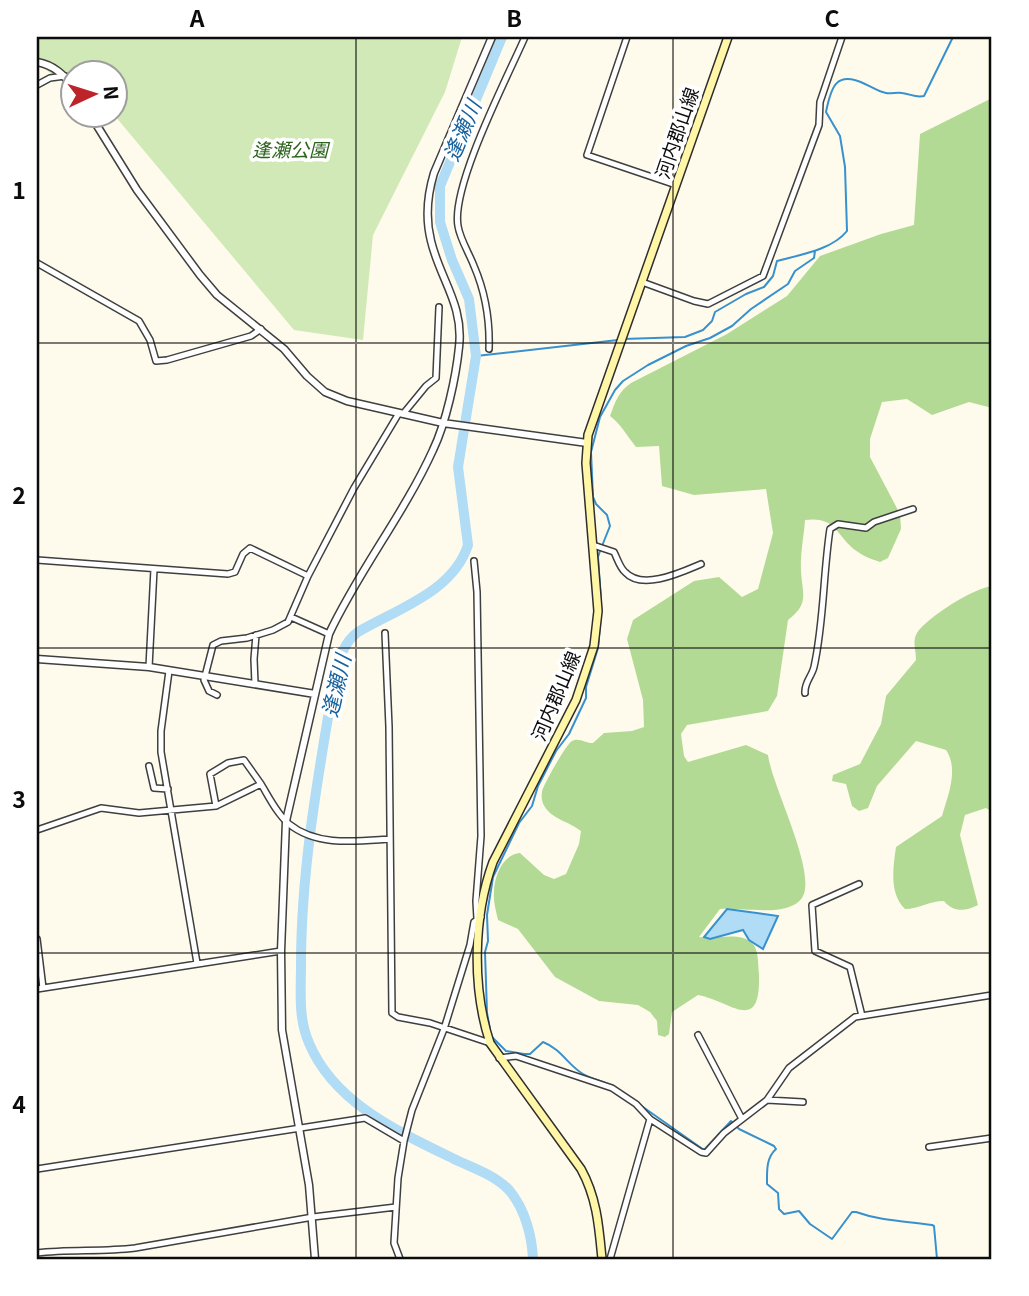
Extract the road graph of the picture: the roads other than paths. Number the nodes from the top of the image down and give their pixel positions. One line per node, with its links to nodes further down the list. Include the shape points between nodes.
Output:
1 (492, 37): 18 (street, via 428,194 431,241 455,300 460,329)
2 (525, 37): 16 (street, via 467,170 458,205 458,227 487,302)
3 (627, 37): 11 (street, via 587,155)
4 (728, 37): 11 (main road, 河内郡山線)
5 (842, 37): 13 (street, via 820,102 819,125 763,276 708,304)
6 (37, 62): 7 (street)
7 (60, 73)
8 (60, 77): 9 (street)
9 (37, 85)
10 (101, 130): 15 (street, via 137,190 200,275 217,295)
11 (676, 185): 13 (main road, 河内郡山線)
12 (37, 263): 15 (street, via 139,321 156,361 251,336)
13 (642, 282): 19 (main road, 河内郡山線)
14 (439, 307): 17 (street, via 436,378)
15 (261, 329): 17 (street, via 325,392)
16 (489, 349)
17 (401, 414): 18 (street); 26 (street, via 354,488)
18 (445, 423): 19 (street); 30 (street, via 416,484)
19 (587, 443): 21 (main road, 河内郡山線)
20 (913, 509): 36 (street, via 866,528 838,524 830,529 821,624)
21 (593, 545): 24 (street, via 614,552 625,573 637,579 665,579); 48 (main road, 河内郡山線, via 598,611 588,669 493,862)
22 (37, 560): 25 (street)
23 (474, 561): 48 (street)
24 (701, 564)
25 (154, 569): 26 (street, via 232,573 250,548); 32 (street)
26 (308, 576): 27 (street)
27 (291, 617): 29 (street, via 280,627); 30 (street)
28 (385, 633): 46 (street)
29 (256, 635): 34 (street, via 216,643); 35 (street)
30 (329, 635): 37 (street)
31 (37, 660): 32 (street)
32 (149, 667): 33 (street)
33 (169, 671): 34 (street); 41 (street, via 160,741)
34 (204, 676): 35 (street); 38 (street, via 209,691)
35 (256, 684): 37 (street)
36 (805, 693)
37 (315, 694): 44 (street)
38 (217, 695)
39 (149, 766): 41 (street, via 154,788)
40 (261, 784): 42 (street); 42 (street, via 244,760 228,763 211,774); 44 (street)
41 (168, 789): 43 (street)
42 (216, 806): 43 (street)
43 (171, 812): 45 (street, via 101,808); 51 (street)
44 (286, 821): 46 (street, via 331,842); 50 (street)
45 (37, 830)
46 (390, 839): 55 (street, via 392,1013)
47 (859, 884): 54 (street, via 812,905 815,951 850,967)
48 (479, 918): 55 (street, via 474,922); 57 (main road, 河内郡山線, via 479,985)
49 (37, 939): 52 (street)
50 (281, 951): 51 (street); 63 (street, via 282,1030)
51 (197, 962): 52 (street)
52 (40, 988)
53 (992, 995): 54 (street)
54 (862, 1016): 59 (street, via 789,1068)
55 (444, 1029): 57 (street); 65 (street)
56 (698, 1035): 62 (street)
57 (490, 1043): 58 (main road, 河内郡山線)
58 (499, 1058): 61 (street, via 516,1056 612,1088); 73 (main road, 河内郡山線, via 591,1187)
59 (767, 1100): 60 (street); 62 (street)
60 (803, 1102)
61 (650, 1119): 62 (street, via 703,1153); 74 (street)
62 (742, 1119)
63 (299, 1128): 65 (street, via 368,1118); 67 (street); 69 (street)
64 (992, 1138): 66 (street)
65 (404, 1141): 68 (street)
66 (929, 1147)
67 (37, 1169)
68 (396, 1207): 69 (street); 72 (street, via 394,1243)
69 (313, 1217): 70 (street, via 135,1248); 71 (street)
70 (39, 1255)
71 (315, 1259)
72 (400, 1259)
73 (602, 1259)
74 (610, 1259)

